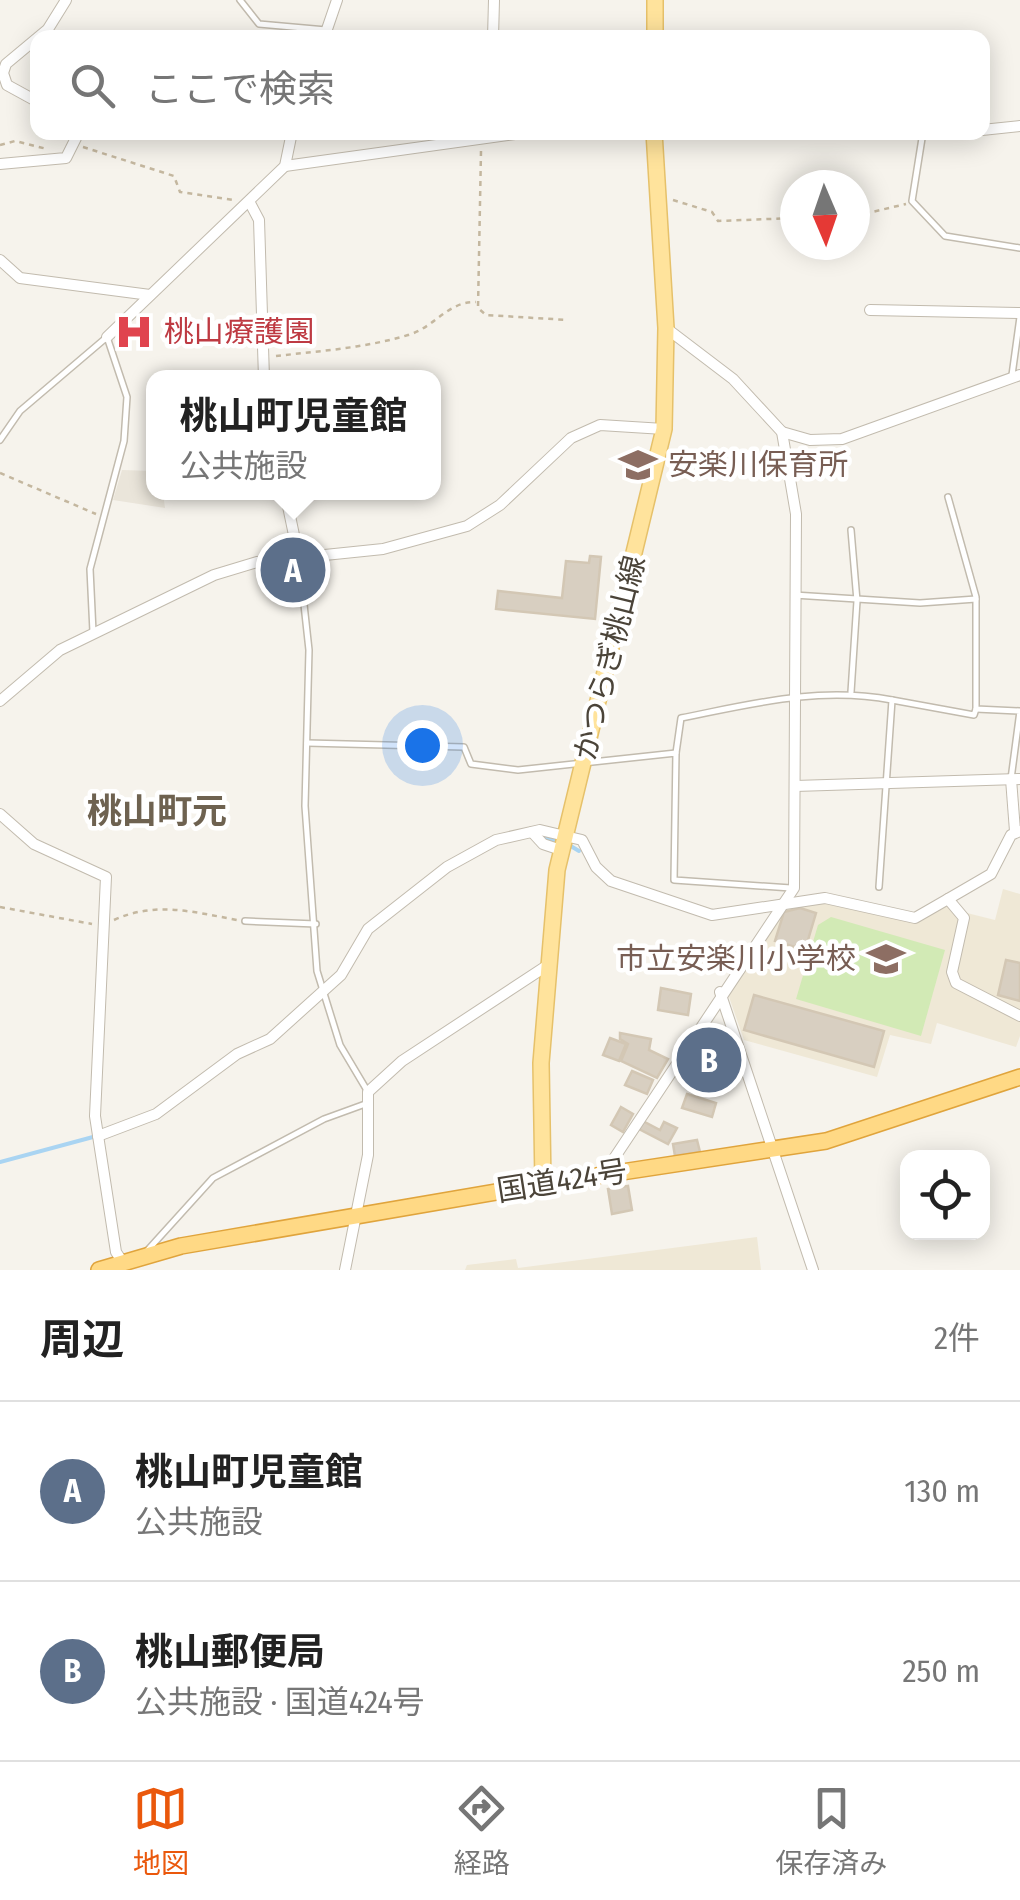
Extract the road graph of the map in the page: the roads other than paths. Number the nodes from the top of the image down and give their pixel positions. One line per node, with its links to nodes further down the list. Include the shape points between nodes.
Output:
1 (66, 0): 6 (street)
2 (240, 0): 7 (lane, via 259,24)
3 (338, 0): 8 (street)
4 (494, 0): 9 (street)
5 (656, 0): 10 (main road)
6 (46, 30)
7 (299, 30)
8 (327, 30)
9 (493, 30)
10 (655, 30)
11 (30, 43): 12 (street, via 3,73 7,85)
12 (30, 98)
13 (1020, 126): 14 (street)
14 (990, 129)
15 (73, 140): 20 (street, via 66,158)
16 (290, 140): 21 (street)
17 (481, 140): 21 (street)
18 (655, 140): 28 (main road, かつらぎ桃山線)
19 (922, 140): 23 (lane, via 912,201 945,236)
20 (0, 164)
21 (285, 166): 22 (street)
22 (250, 203): 25 (street); 30 (street, via 259,220)
23 (1020, 248)
24 (0, 260): 25 (street, via 20,278)
25 (150, 294): 29 (street)
26 (870, 310): 27 (street)
27 (1020, 315): 31 (lane)
28 (666, 328): 32 (main road, かつらぎ桃山線); 33 (street, via 733,379)
29 (107, 336): 34 (lane, via 20,411); 42 (lane, via 128,397 124,441 90,569)
30 (264, 370)
31 (1016, 376): 33 (street, via 842,439)
32 (664, 428): 38 (street, via 600,424 571,438 500,506 467,526 383,549); 50 (main road, かつらぎ桃山線)
33 (782, 432): 39 (street, via 796,514)
34 (0, 440)
35 (948, 498): 40 (lane)
36 (287, 500): 38 (street)
37 (851, 530): 41 (lane)
38 (299, 560): 42 (street, via 256,562 214,575); 48 (lane, via 309,650)
39 (794, 596): 41 (lane); 44 (street)
40 (976, 600): 41 (lane); 47 (lane)
41 (856, 601): 43 (lane)
42 (93, 632): 46 (street, via 60,650)
43 (852, 692): 44 (lane); 45 (lane)
44 (792, 695): 49 (lane, via 680,718); 53 (street)
45 (892, 700): 47 (lane, via 974,716); 52 (lane)
46 (0, 701)
47 (976, 709): 51 (lane, via 1020,711)
48 (306, 743): 50 (lane, via 464,747 471,764 483,768); 62 (lane)
49 (676, 753): 50 (lane); 58 (lane, via 674,880)
50 (583, 760): 56 (main road, かつらぎ桃山線)
51 (1016, 779): 52 (street); 55 (street)
52 (883, 782): 53 (street); 57 (lane)
53 (794, 786): 58 (street)
54 (0, 814): 69 (street, via 34,844 106,877)
55 (1018, 831): 59 (street, via 991,874)
56 (563, 841): 60 (street, via 582,840 596,867 624,888 721,916); 63 (main road, かつらぎ桃山線); 64 (street, via 549,829 496,840 428,878 368,929 341,975)
57 (879, 887)
58 (794, 888): 60 (street)
59 (948, 899): 60 (street, via 915,918 838,898); 66 (street, via 964,918 952,972 956,983)
60 (782, 903): 65 (street)
61 (246, 921): 62 (lane)
62 (316, 924): 64 (lane)
63 (548, 965): 68 (street, via 402,1061); 72 (main road, かつらぎ桃山線)
64 (320, 990): 68 (lane); 69 (street, via 270,1040 238,1054 137,1124)
65 (720, 992): 70 (street); 71 (street)
66 (1020, 1016)
67 (1020, 1077): 70 (highway, 国道424号, via 870,1129)
68 (368, 1098): 73 (street, via 368,1155); 74 (lane, via 213,1178)
69 (98, 1136): 75 (street)
70 (774, 1148): 71 (highway, 国道424号); 78 (street)
71 (604, 1174): 72 (highway, 国道424号)
72 (544, 1184): 73 (highway, 国道424号)
73 (356, 1216): 74 (highway, 国道424号); 77 (street)
74 (144, 1254): 75 (highway, 国道424号)
75 (122, 1260): 76 (highway, 国道424号)
76 (99, 1270)
77 (345, 1270)
78 (813, 1270)

